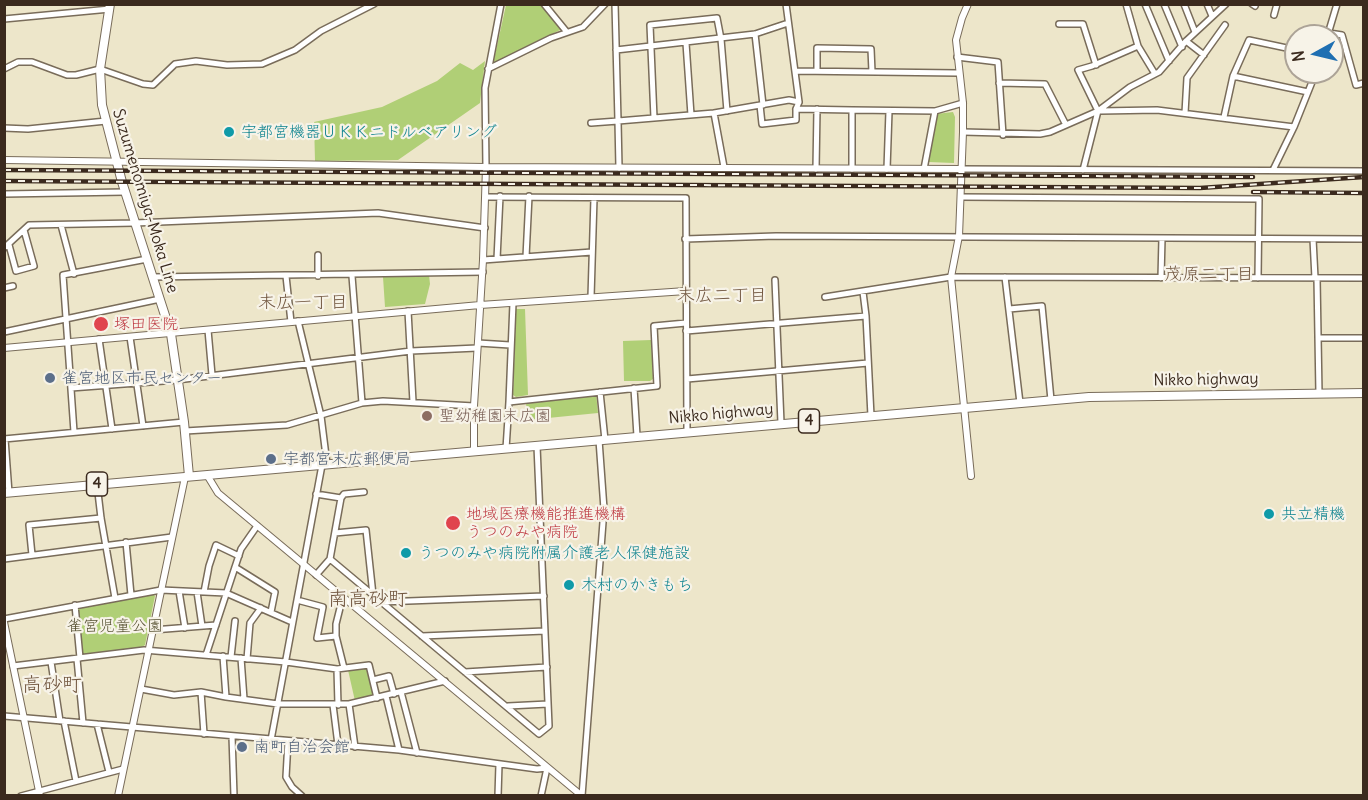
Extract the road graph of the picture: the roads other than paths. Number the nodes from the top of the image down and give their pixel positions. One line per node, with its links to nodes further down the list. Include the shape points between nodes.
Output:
1 (374, 4): 41 (street, via 321,31 295,50 262,64 175,64 153,85)
2 (501, 4): 42 (street)
3 (544, 4): 24 (street)
4 (605, 4): 24 (street, via 583,27)
5 (615, 4): 35 (street)
6 (786, 4): 20 (street)
7 (968, 4): 37 (street, via 957,33)
8 (1126, 4): 32 (street)
9 (1145, 4): 38 (street)
10 (1164, 4): 33 (street)
11 (1184, 4): 25 (street)
12 (1207, 4): 18 (street)
13 (1226, 4): 18 (street)
14 (1277, 4): 17 (street)
15 (1337, 4): 22 (street)
16 (110, 7): 19 (street); 41 (main road, Suzumenomiya-Moka Line)
17 (1274, 15)
18 (1212, 16): 25 (street)
19 (4, 18)
20 (788, 22): 26 (street); 43 (street)
21 (1059, 24): 39 (street, via 1083,24)
22 (1332, 24)
23 (1225, 25): 36 (street)
24 (566, 32): 42 (street)
25 (1195, 32): 28 (street)
26 (755, 34): 27 (street); 55 (street)
27 (721, 39): 30 (street); 31 (street, via 717,18 650,25); 59 (street)
28 (1186, 41): 33 (street); 36 (street)
29 (1344, 42): 50 (street, via 1356,85)
30 (686, 43): 31 (street); 65 (street)
31 (651, 46): 35 (street); 67 (street)
32 (1138, 46): 39 (street); 47 (street)
33 (1182, 47): 38 (street)
34 (1284, 47): 48 (street, via 1249,39)
35 (616, 50): 69 (street)
36 (1204, 54): 64 (street, via 1187,78)
37 (957, 57): 46 (street); 49 (street, via 998,62)
38 (1169, 61): 47 (street)
39 (1096, 64): 62 (street, via 1078,70)
40 (4, 69): 41 (street, via 18,62 33,62 67,75)
41 (100, 69): 68 (main road, Suzumenomiya-Moka Line)
42 (488, 69): 78 (street)
43 (795, 71): 44 (street); 53 (street)
44 (817, 71): 45 (street); 45 (street, via 817,48 839,48 871,49)
45 (872, 72): 46 (street)
46 (958, 73): 54 (street)
47 (1155, 74): 62 (street)
48 (1233, 76): 52 (street); 66 (street)
49 (999, 83): 71 (street, via 1045,84); 75 (street)
50 (1364, 83)
51 (1311, 84): 52 (street)
52 (1308, 92): 72 (street)
53 (799, 102): 55 (street); 56 (street)
54 (963, 103): 61 (street); 74 (street)
55 (761, 105): 56 (street, via 762,124 796,120); 59 (street)
56 (796, 109): 57 (street)
57 (817, 110): 58 (street); 85 (street)
58 (852, 110): 60 (street); 82 (street)
59 (727, 111): 63 (street)
60 (889, 111): 61 (street); 83 (street)
61 (935, 111): 84 (street)
62 (1098, 111): 64 (street); 71 (street); 86 (street)
63 (714, 113): 65 (street); 79 (street)
64 (1185, 113): 66 (street)
65 (691, 115): 67 (street)
66 (1224, 117): 72 (street)
67 (654, 118): 69 (street)
68 (106, 121): 73 (street); 77 (main road, Suzumenomiya-Moka Line)
69 (618, 121): 70 (street); 80 (street)
70 (591, 123)
71 (1066, 125): 75 (street, via 1040,134)
72 (1294, 127): 87 (street)
73 (4, 128)
74 (963, 132): 75 (street); 81 (street)
75 (1003, 135)
76 (4, 160): 77 (street)
77 (117, 163): 78 (street); 89 (main road, Suzumenomiya-Moka Line)
78 (486, 167): 80 (street); 93 (street)
79 (724, 167): 80 (street); 85 (street)
80 (620, 168)
81 (962, 168): 84 (street); 86 (street); 94 (street)
82 (852, 169): 83 (street); 85 (street)
83 (887, 169): 84 (street)
84 (924, 169)
85 (816, 170)
86 (1083, 170): 87 (street)
87 (1273, 170): 88 (street)
88 (1364, 171)
89 (125, 192): 90 (street); 96 (main road, Suzumenomiya-Moka Line)
90 (4, 194)
91 (500, 196): 92 (street); 93 (street); 111 (street)
92 (529, 196): 95 (street); 109 (street)
93 (486, 197): 98 (street)
94 (961, 197): 100 (street); 102 (street, via 1259,199)
95 (594, 198): 104 (street, via 686,198); 107 (street)
96 (135, 223): 97 (street); 98 (street, via 378,213); 110 (main road, Suzumenomiya-Moka Line)
97 (61, 225): 99 (street, via 29,225); 114 (street)
98 (485, 228): 112 (street)
99 (24, 230): 106 (street); 106 (street, via 34,266 16,271)
100 (959, 236): 101 (street); 104 (street); 119 (street)
101 (1162, 238): 102 (street); 121 (street)
102 (1260, 238): 103 (street); 122 (street)
103 (1313, 238): 105 (street); 123 (street)
104 (686, 239): 128 (street)
105 (1364, 239)
106 (7, 246)
107 (592, 252): 109 (street); 130 (street)
108 (318, 255): 116 (street)
109 (526, 257): 111 (street)
110 (147, 259): 114 (street); 118 (main road, Suzumenomiya-Moka Line)
111 (497, 259): 112 (street)
112 (483, 260): 113 (street)
113 (483, 272): 117 (street); 134 (street)
114 (74, 274): 139 (street, via 63,275)
115 (286, 276): 116 (street); 118 (street); 140 (street)
116 (318, 276): 117 (street)
117 (352, 276): 137 (street)
118 (153, 277): 132 (main road, Suzumenomiya-Moka Line)
119 (951, 277): 120 (street); 129 (street); 176 (street)
120 (1005, 277): 121 (street); 135 (street)
121 (1161, 278): 122 (street)
122 (1258, 278): 123 (street)
123 (1316, 278): 124 (street); 148 (street)
124 (1364, 278)
125 (775, 280): 141 (street)
126 (13, 286): 127 (street)
127 (4, 288)
128 (686, 291): 130 (street); 142 (street)
129 (862, 292): 131 (street); 138 (street)
130 (591, 297): 133 (street)
131 (825, 297)
132 (160, 299): 139 (street); 146 (main road, Suzumenomiya-Moka Line)
133 (513, 303): 134 (street); 153 (street)
134 (480, 305): 136 (street); 152 (street)
135 (1009, 309): 170 (street, via 1042,306); 174 (street)
136 (408, 311): 137 (street); 155 (street)
137 (356, 316): 140 (street); 156 (street)
138 (866, 316): 141 (street); 158 (street)
139 (66, 319): 145 (street); 151 (street)
140 (294, 322): 143 (street); 157 (street)
141 (777, 323): 144 (street); 159 (street)
142 (686, 324): 144 (street); 166 (street, via 654,326 657,386)
143 (208, 330): 146 (street); 160 (street)
144 (686, 331): 161 (street)
145 (4, 332)
146 (171, 334): 147 (street); 162 (main road, Suzumenomiya-Moka Line)
147 (130, 337): 150 (street); 163 (street)
148 (1318, 338): 149 (street); 169 (street)
149 (1364, 338)
150 (99, 339): 151 (street); 164 (street)
151 (68, 342): 154 (street); 165 (street)
152 (478, 345): 153 (street); 155 (street); 175 (street)
153 (510, 345): 172 (street)
154 (4, 348)
155 (411, 351): 156 (street); 171 (street)
156 (358, 357): 157 (street); 173 (street)
157 (308, 362): 160 (street); 177 (street)
158 (868, 363): 159 (street); 178 (street)
159 (778, 371): 161 (street); 180 (street)
160 (212, 375): 162 (street)
161 (687, 379): 185 (street)
162 (177, 380): 163 (street); 179 (main road, Suzumenomiya-Moka Line)
163 (137, 383): 164 (street); 181 (street)
164 (106, 386): 165 (street); 182 (street)
165 (71, 388): 184 (street)
166 (634, 388): 167 (street); 186 (street)
167 (600, 392): 172 (street); 188 (street)
168 (1364, 393): 169 (highway, Nikko highway / 4)
169 (1319, 394): 170 (highway, Nikko highway / 4)
170 (1051, 400): 174 (highway, Nikko highway / 4)
171 (413, 402): 173 (street); 175 (street)
172 (509, 402): 190 (street)
173 (362, 403): 177 (street)
174 (1020, 403): 176 (highway, Nikko highway / 4)
175 (474, 406): 191 (street)
176 (963, 408): 178 (highway, Nikko highway / 4); 194 (street)
177 (321, 416): 183 (street, via 287,425); 192 (street)
178 (871, 416): 180 (highway, Nikko highway / 4)
179 (184, 422): 181 (street); 183 (main road, Suzumenomiya-Moka Line)
180 (781, 423): 185 (highway, Nikko highway / 4)
181 (143, 426): 182 (street)
182 (112, 429): 184 (street)
183 (185, 431): 195 (main road, Suzumenomiya-Moka Line)
184 (75, 432): 187 (street)
185 (687, 432): 186 (highway, Nikko highway / 4)
186 (637, 436): 188 (highway, Nikko highway / 4)
187 (5, 439): 198 (street)
188 (602, 440): 189 (highway, Nikko highway / 4); 292 (street, via 604,509)
189 (537, 446): 190 (highway, Nikko highway / 4); 221 (street)
190 (506, 449): 191 (highway, Nikko highway / 4)
191 (474, 452): 192 (highway, Nikko highway / 4)
192 (324, 464): 193 (highway, Nikko highway / 4); 199 (street)
193 (207, 475): 195 (highway, Nikko highway / 4); 202 (street, via 218,493)
194 (971, 476)
195 (187, 477): 196 (highway, 4); 204 (street)
196 (97, 484): 198 (highway, 4); 201 (street)
197 (364, 492): 200 (street)
198 (7, 493)
199 (316, 494): 200 (street); 211 (street)
200 (341, 498): 203 (street)
201 (101, 518): 206 (street); 207 (street, via 29,525)
202 (257, 526): 208 (street); 211 (street)
203 (335, 533): 210 (street); 219 (street, via 366,530)
204 (172, 537): 205 (street); 214 (street)
205 (126, 542): 206 (street); 218 (street)
206 (105, 545): 207 (street); 222 (street)
207 (32, 555): 209 (street)
208 (239, 556): 212 (street); 216 (street, via 216,545)
209 (4, 559)
210 (330, 559): 213 (street); 219 (street)
211 (303, 564): 213 (street); 223 (street)
212 (235, 567): 217 (street); 227 (street, via 275,592)
213 (316, 575): 220 (street)
214 (161, 590): 215 (street); 218 (street); 234 (street)
215 (179, 591): 216 (street); 233 (street)
216 (200, 592): 217 (street); 232 (street)
217 (226, 593): 226 (street); 231 (street)
218 (131, 595): 222 (street)
219 (373, 595): 224 (street)
220 (343, 596): 236 (street); 253 (street)
221 (544, 596): 224 (street); 235 (street)
222 (114, 598): 225 (street)
223 (297, 600): 230 (street); 236 (street, via 323,607 317,638)
224 (381, 602): 237 (street)
225 (75, 605): 228 (street); 243 (street)
226 (261, 608): 227 (street); 244 (street, via 250,623)
227 (271, 612): 230 (street)
228 (4, 621): 242 (street)
229 (235, 621): 241 (street)
230 (292, 622): 246 (street)
231 (216, 625): 232 (street); 239 (street)
232 (202, 626): 233 (street)
233 (185, 628): 234 (street)
234 (153, 630): 238 (street)
235 (545, 632): 237 (street); 248 (street)
236 (336, 636): 249 (street)
237 (422, 636): 251 (street)
238 (148, 651): 239 (street); 243 (street); 254 (street)
239 (206, 655): 240 (street)
240 (223, 656): 241 (street); 258 (street)
241 (231, 657): 244 (street)
242 (8, 658): 247 (street)
243 (78, 658): 245 (street); 269 (street)
244 (244, 658): 246 (street); 260 (street)
245 (51, 662): 247 (street); 268 (street)
246 (286, 662): 250 (street); 261 (street)
247 (14, 666): 267 (street)
248 (547, 667): 251 (street); 263 (street)
249 (344, 668): 250 (street); 252 (street, via 369,665)
250 (337, 669): 264 (street)
251 (465, 672): 265 (street)
252 (372, 680): 256 (street, via 389,676); 259 (street)
253 (445, 681): 256 (street); 281 (street)
254 (141, 689): 255 (street, via 174,695); 271 (street)
255 (201, 692): 258 (street); 272 (street)
256 (397, 693): 257 (street); 279 (street)
257 (386, 696): 259 (street); 278 (street)
258 (226, 697): 260 (street)
259 (377, 698): 262 (street)
260 (244, 699): 261 (street)
261 (278, 704): 264 (street); 274 (street)
262 (349, 704): 264 (street); 277 (street)
263 (548, 704): 265 (street); 265 (street, via 549,726 539,734)
264 (335, 705): 276 (street)
265 (507, 706)
266 (4, 716): 267 (street)
267 (24, 717): 268 (street); 285 (street)
268 (62, 721): 269 (street); 284 (street)
269 (83, 723): 270 (street)
270 (97, 724): 271 (street); 283 (street)
271 (133, 727): 272 (street); 282 (street)
272 (204, 734): 273 (street)
273 (232, 736): 274 (street); 288 (street)
274 (271, 740): 275 (street)
275 (288, 741): 276 (street); 289 (street, via 286,777)
276 (338, 745): 277 (street)
277 (355, 747): 278 (street)
278 (399, 750): 279 (street)
279 (417, 753): 280 (street)
280 (499, 764): 281 (street); 290 (street)
281 (547, 768): 291 (street); 292 (street)
282 (123, 769): 283 (street); 287 (street)
283 (109, 772): 284 (street)
284 (76, 781): 285 (street)
285 (39, 793): 286 (street)
286 (21, 795)
287 (118, 795)
288 (234, 795)
289 (302, 795)
290 (498, 795)
291 (541, 795)
292 (582, 795)

